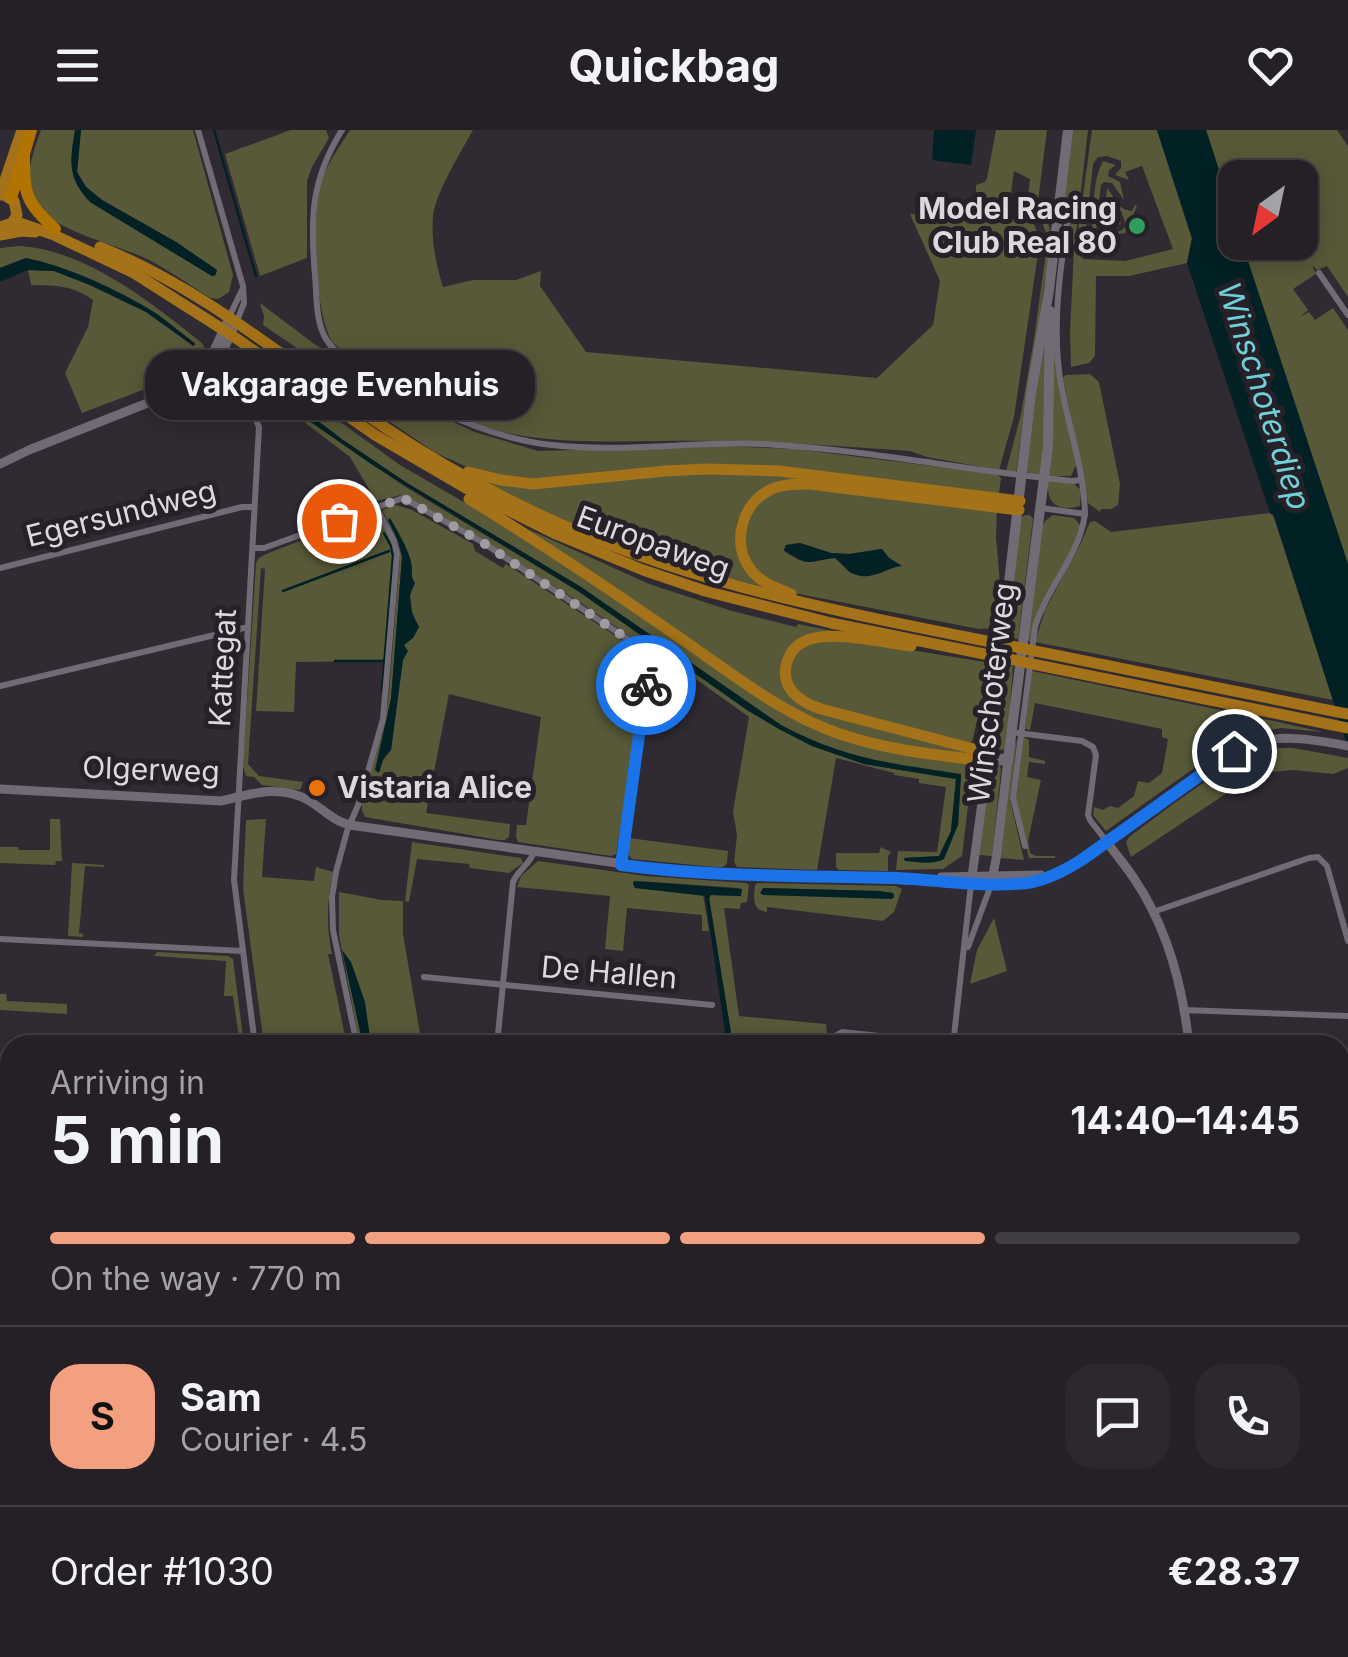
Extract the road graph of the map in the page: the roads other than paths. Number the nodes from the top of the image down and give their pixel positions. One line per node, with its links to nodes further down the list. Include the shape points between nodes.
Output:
1 (22, 130): 7 (highway)
2 (30, 130): 6 (highway)
3 (198, 130): 15 (street, via 243,286 244,303)
4 (342, 130): 20 (street, via 324,161 315,197 320,325 338,352 403,392 473,424 539,443 764,444)
5 (1068, 130): 8 (main road, Winschoterweg)
6 (24, 154): 7 (highway); 10 (highway, via 26,194)
7 (11, 206): 9 (highway, via 9,225); 10 (highway, Europaweg)
8 (1057, 216): 13 (main road, Winschoterweg); 22 (street, Winschoterweg, via 1068,217 1058,362)
9 (0, 227)
10 (55, 232): 11 (highway); 15 (highway, Europaweg, via 149,268)
11 (0, 235)
12 (1319, 273): 14 (street)
13 (1049, 290): 20 (main road, Winschoterweg); 21 (main road, Winschoterweg)
14 (1348, 315)
15 (230, 326): 16 (street); 17 (highway, Europaweg, via 339,410); 19 (highway, Europaweg)
16 (207, 375): 18 (street); 25 (street, Kattegat, via 258,422)
17 (422, 463): 33 (highway, Europaweg, via 528,522 674,580 784,612); 40 (highway, via 810,722 878,745)
18 (0, 464)
19 (447, 467): 23 (highway, via 533,484 666,470 779,471); 30 (highway, Europaweg, via 650,560)
20 (1022, 476): 21 (street); 23 (main road, Winschoterweg)
21 (1044, 478): 22 (street); 26 (main road, Winschoterweg)
22 (1082, 480): 27 (street, Winschoterweg)
23 (1019, 506): 26 (main road); 30 (highway, via 809,484 785,485 757,498 740,536 753,573 771,586); 40 (main road, Winschoterweg)
24 (376, 507): 28 (street); 44 (street, via 396,545 396,576 383,719); 48 (street, via 403,498 644,650 648,663)
25 (254, 508): 28 (street, Kattegat); 29 (street, Egersundweg)
26 (1041, 508): 27 (street); 38 (main road, Winschoterweg)
27 (1085, 514): 38 (street, Winschoterweg, via 1079,541 1036,621)
28 (253, 548): 31 (street, Kattegat)
29 (0, 568)
30 (856, 616): 32 (highway, Europaweg)
31 (248, 627): 35 (street); 43 (street, Kattegat)
32 (984, 648): 33 (highway, Europaweg); 34 (highway, Europaweg)
33 (963, 650): 40 (highway, via 821,636 794,649 785,672 792,691 813,707)
34 (1042, 660): 36 (highway, Europaweg); 37 (highway, Europaweg)
35 (0, 686)
36 (1348, 714)
37 (1348, 728)
38 (1016, 732): 41 (main road, Winschoterweg); 45 (street, via 1094,747 1088,815); 46 (street, Winschoterweg, via 1013,798)
39 (1348, 746): 45 (street, via 1279,737 1243,746)
40 (988, 757): 41 (main road); 49 (street, Winschoterweg)
41 (1008, 760): 50 (street, Winschoterweg)
42 (0, 788): 43 (street, Olgerweg)
43 (238, 796): 44 (street, Olgerweg, via 292,794); 54 (street, Kattegat, via 234,880)
44 (350, 825): 47 (street); 62 (street, via 332,912)
45 (1107, 842): 50 (street, via 1054,874); 51 (street)
46 (1025, 846)
47 (534, 852): 48 (street); 57 (street, De Hallen, via 513,882)
48 (621, 865): 49 (street, via 731,875)
49 (971, 880): 50 (street); 55 (street)
50 (992, 880): 55 (street)
51 (1154, 912): 53 (street, via 1318,857 1327,866); 59 (street)
52 (0, 939): 54 (street)
53 (1348, 940)
54 (243, 952): 61 (street, Kattegat)
55 (963, 968): 66 (street)
56 (424, 977): 57 (street, De Hallen)
57 (502, 985): 58 (street, De Hallen); 63 (street, De Hallen)
58 (712, 1005)
59 (1184, 1010): 60 (street); 67 (street)
60 (1348, 1016)
61 (255, 1035)
62 (355, 1035)
63 (498, 1035)
64 (838, 1035): 65 (street)
65 (870, 1035)
66 (955, 1035)
67 (1187, 1035)

